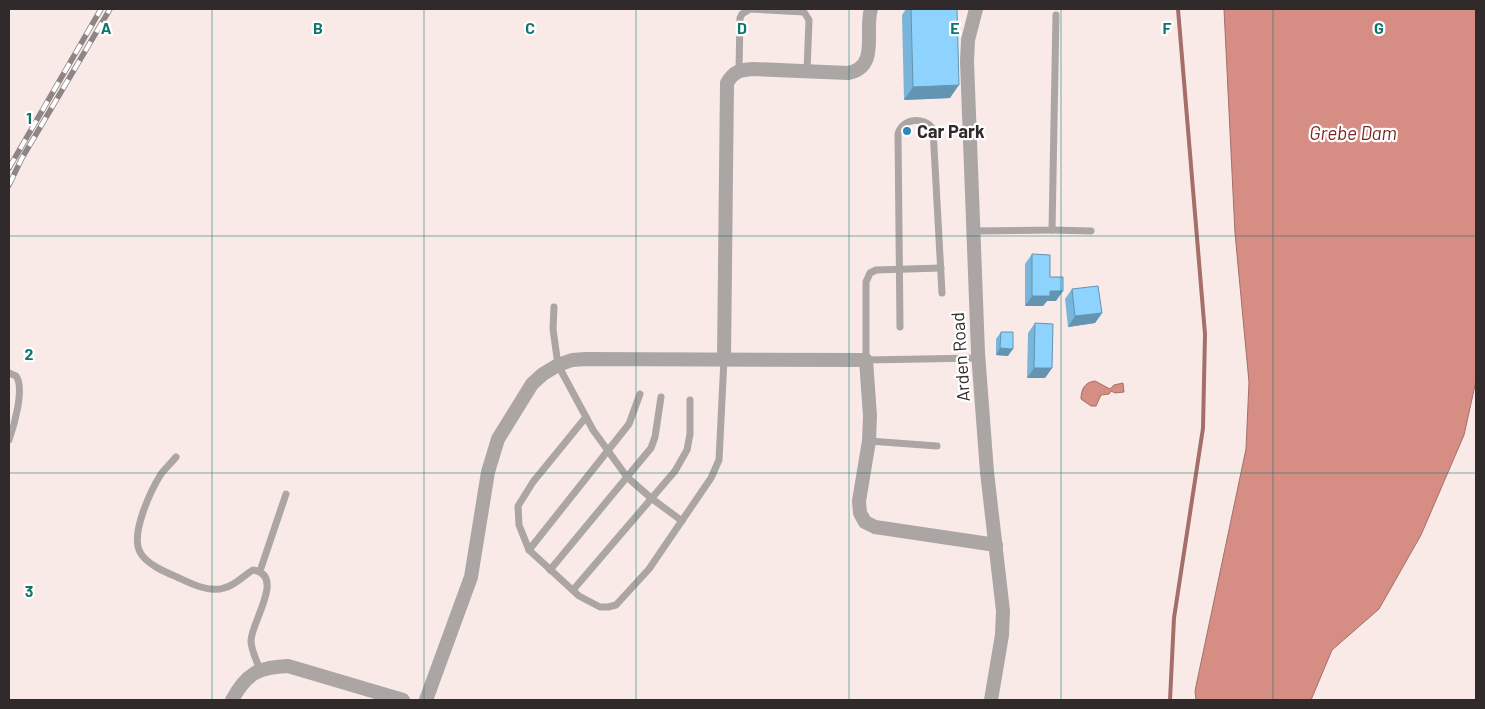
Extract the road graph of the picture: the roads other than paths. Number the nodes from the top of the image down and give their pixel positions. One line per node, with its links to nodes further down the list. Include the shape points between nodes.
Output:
1 (871, 9): 5 (street, via 869,53 862,67 848,73)
2 (976, 10): 6 (street, Arden Road, via 968,40 967,62)
3 (1056, 15): 7 (lane)
4 (739, 70): 5 (street); 5 (lane, via 740,18 750,9 804,12 809,20); 15 (street, via 732,74 726,90)
5 (807, 71)
6 (972, 230): 7 (lane); 14 (street, Arden Road)
7 (1052, 230): 8 (lane)
8 (1092, 231)
9 (941, 268): 10 (lane); 10 (lane, via 933,129 928,123 913,121 903,124 898,134); 11 (lane)
10 (898, 270): 13 (lane); 16 (lane, via 876,270 867,277)
11 (942, 293)
12 (554, 307): 17 (lane, via 553,329)
13 (900, 327)
14 (978, 358): 16 (lane); 32 (street, Arden Road)
15 (724, 359): 16 (street); 17 (street, via 586,359); 31 (lane, via 719,460)
16 (866, 360): 24 (street)
17 (558, 365): 22 (lane); 40 (street, via 532,384 498,439 488,472 471,577)
18 (9, 373): 23 (lane, via 16,376 19,383)
19 (640, 394): 26 (lane, via 629,424)
20 (661, 397): 28 (lane, via 651,448)
21 (690, 400): 30 (lane, via 687,450 675,471)
22 (586, 417): 26 (lane); 33 (lane, via 533,482 518,506 519,525)
23 (9, 440)
24 (869, 441): 25 (lane); 32 (street, via 859,501 865,522 875,527)
25 (937, 446)
26 (608, 451): 28 (lane); 33 (lane)
27 (176, 456): 35 (lane, via 151,492 137,534 136,544 141,554 169,574 212,589 225,588 253,570)
28 (627, 477): 30 (lane); 34 (lane)
29 (286, 494): 35 (lane)
30 (651, 498): 31 (lane); 36 (lane)
31 (682, 521): 36 (lane, via 649,570 616,605 600,607)
32 (996, 546): 41 (street, Arden Road, via 1003,623)
33 (529, 550): 34 (lane)
34 (550, 570): 36 (lane)
35 (260, 571): 37 (lane, via 268,584 251,641)
36 (573, 590)
37 (260, 670): 38 (street, via 247,678); 39 (street, via 288,666)
38 (232, 700)
39 (402, 700)
40 (426, 700)
41 (991, 700)

